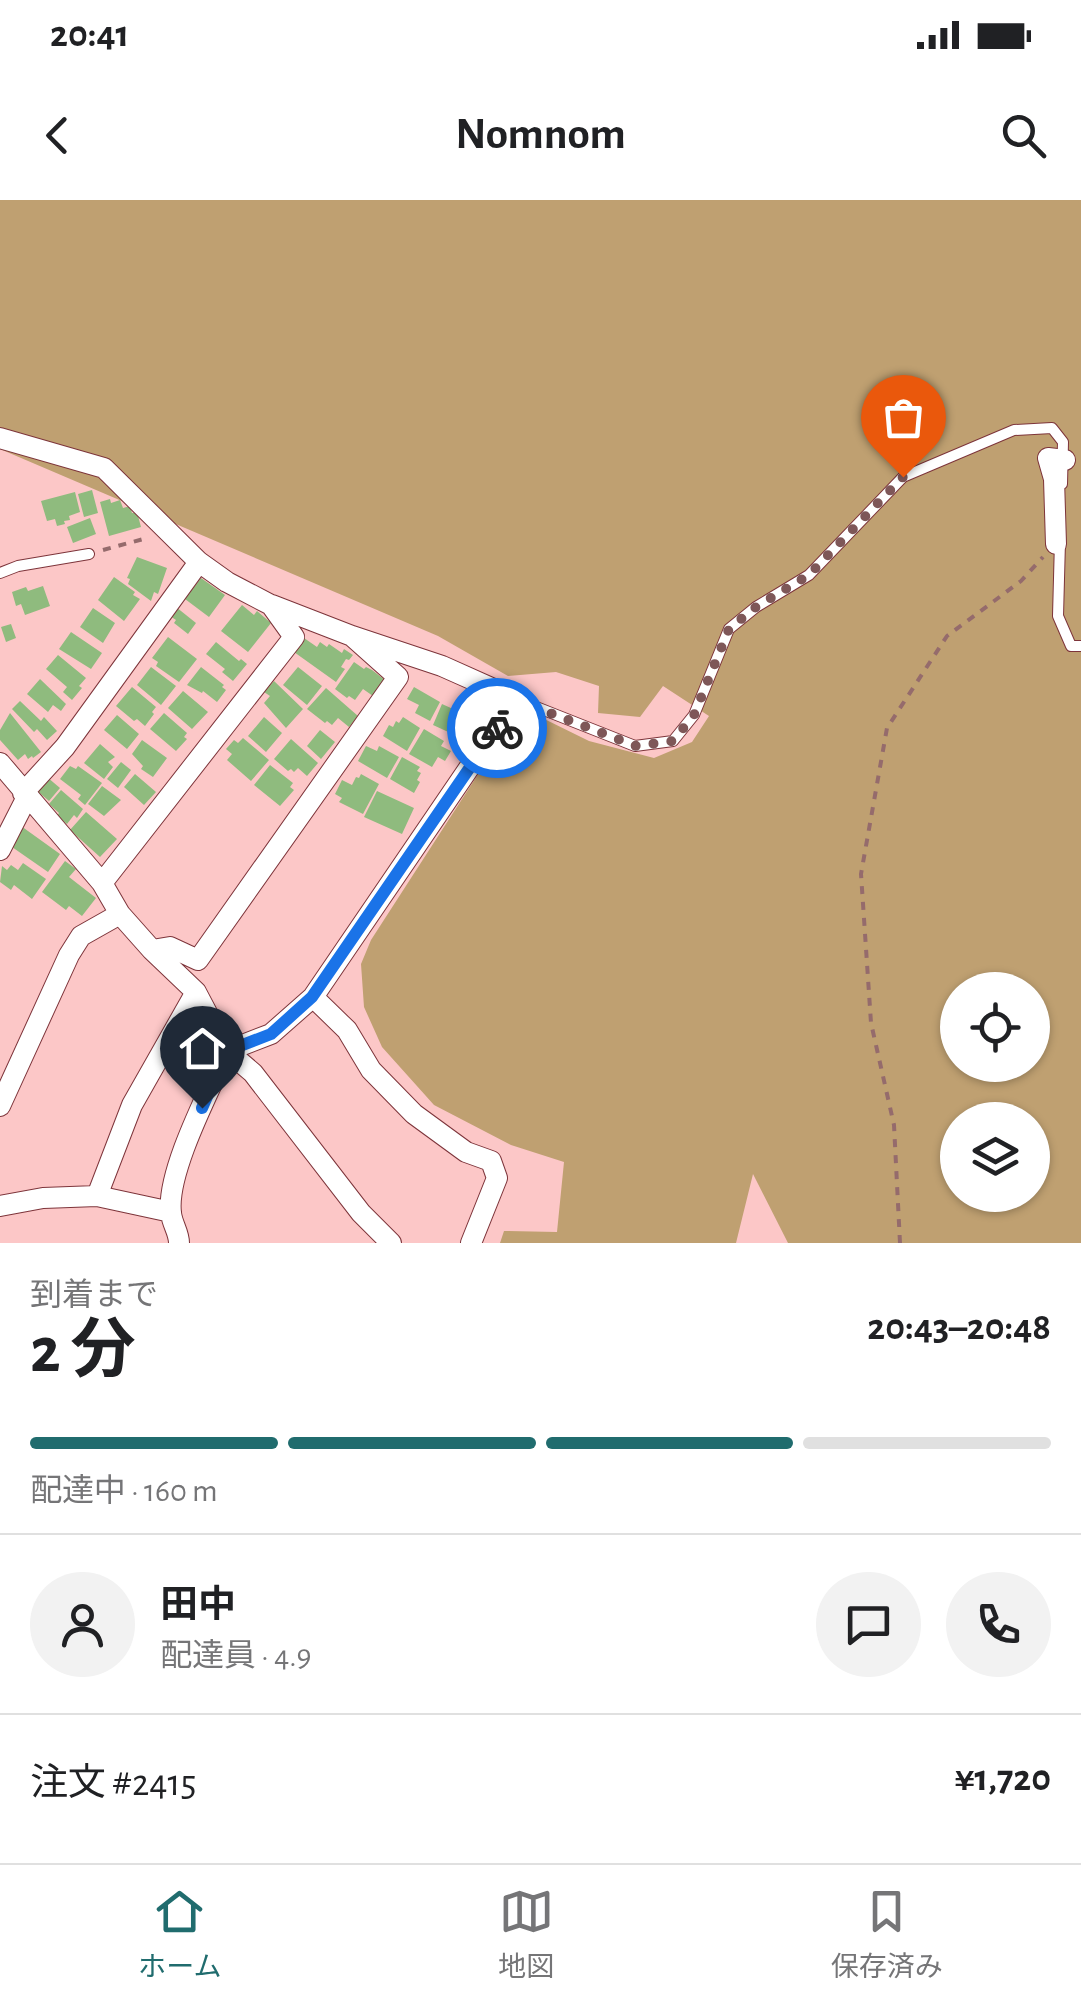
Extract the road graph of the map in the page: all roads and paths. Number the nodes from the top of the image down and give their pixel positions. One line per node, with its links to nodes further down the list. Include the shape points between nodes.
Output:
1 (0, 438): 3 (street, via 104,468)
2 (1065, 460): 4 (street, via 1048,458)
3 (169, 532): 5 (path); 6 (street)
4 (1056, 544): 28 (path, via 1021,581 947,636 886,728 861,874 871,1023 894,1125)
5 (89, 554): 7 (lane)
6 (199, 562): 8 (street); 13 (street)
7 (0, 572)
8 (271, 604): 9 (street); 15 (street, via 294,637)
9 (352, 636): 11 (street); 17 (street, via 398,677 198,960 170,947)
10 (1081, 646): 11 (lane, via 1072,646 1058,616 1063,442 1052,428 1014,430 903,477 809,575 729,629 694,715 673,741 636,746)
11 (516, 700): 19 (street)
12 (0, 763): 13 (street)
13 (25, 795): 14 (street); 15 (street)
14 (0, 850)
15 (102, 883): 16 (street)
16 (120, 914): 17 (street); 21 (street, via 81,936 69,955)
17 (152, 950): 18 (street)
18 (196, 992): 20 (street); 22 (street, via 132,1105)
19 (312, 997): 20 (street, via 271,1034); 27 (street, via 414,1114 466,1152 491,1161 497,1178)
20 (227, 1051): 24 (street, via 177,1165); 26 (street, via 253,1072)
21 (0, 1106)
22 (97, 1196): 23 (street); 24 (street)
23 (0, 1206)
24 (171, 1212): 25 (street)
25 (179, 1243)
26 (391, 1243)
27 (471, 1243)
28 (900, 1243)

